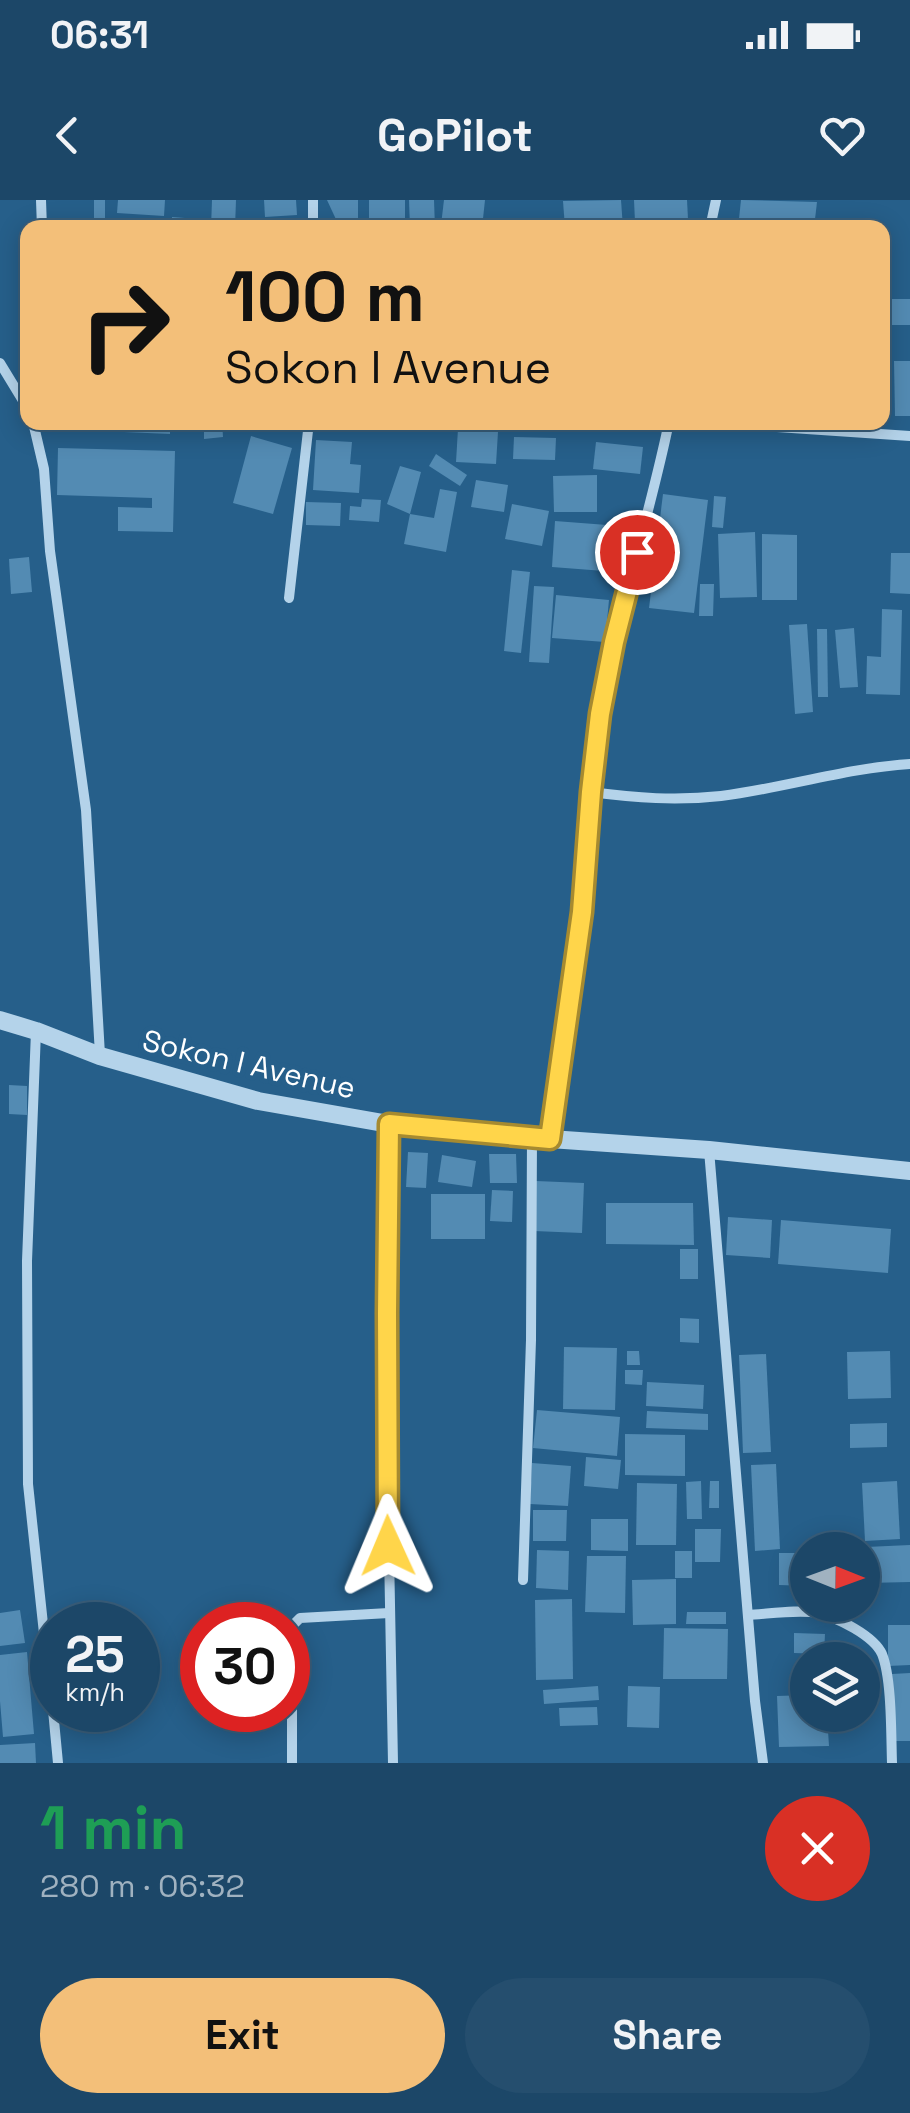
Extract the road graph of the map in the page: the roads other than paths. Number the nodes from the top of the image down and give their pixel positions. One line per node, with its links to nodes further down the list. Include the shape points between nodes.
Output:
1 (0, 363): 2 (street)
2 (20, 396)
3 (35, 430): 13 (street, via 86,810)
4 (308, 430): 8 (street)
5 (667, 430): 10 (street, via 614,642)
6 (822, 430): 7 (street)
7 (910, 436)
8 (289, 598)
9 (910, 764): 10 (street, via 720,796 647,800)
10 (591, 792): 15 (street, via 582,912)
11 (0, 1020): 12 (street, Sokon I Avenue)
12 (36, 1030): 13 (street, Sokon I Avenue); 19 (street, via 28,1484)
13 (100, 1056): 14 (street, Sokon I Avenue, via 258,1101)
14 (389, 1124): 15 (street, Sokon I Avenue); 20 (street)
15 (541, 1138): 16 (street, Sokon I Avenue); 18 (street)
16 (709, 1150): 17 (street, Sokon I Avenue); 21 (street)
17 (910, 1172)
18 (523, 1580)
19 (41, 1602)
20 (389, 1613): 24 (street, via 300,1618 292,1626); 25 (street)
21 (748, 1615): 26 (street); 27 (street, via 816,1612 873,1640 882,1655)
22 (55, 1732): 23 (street)
23 (58, 1763)
24 (292, 1763)
25 (393, 1763)
26 (763, 1763)
27 (892, 1763)

